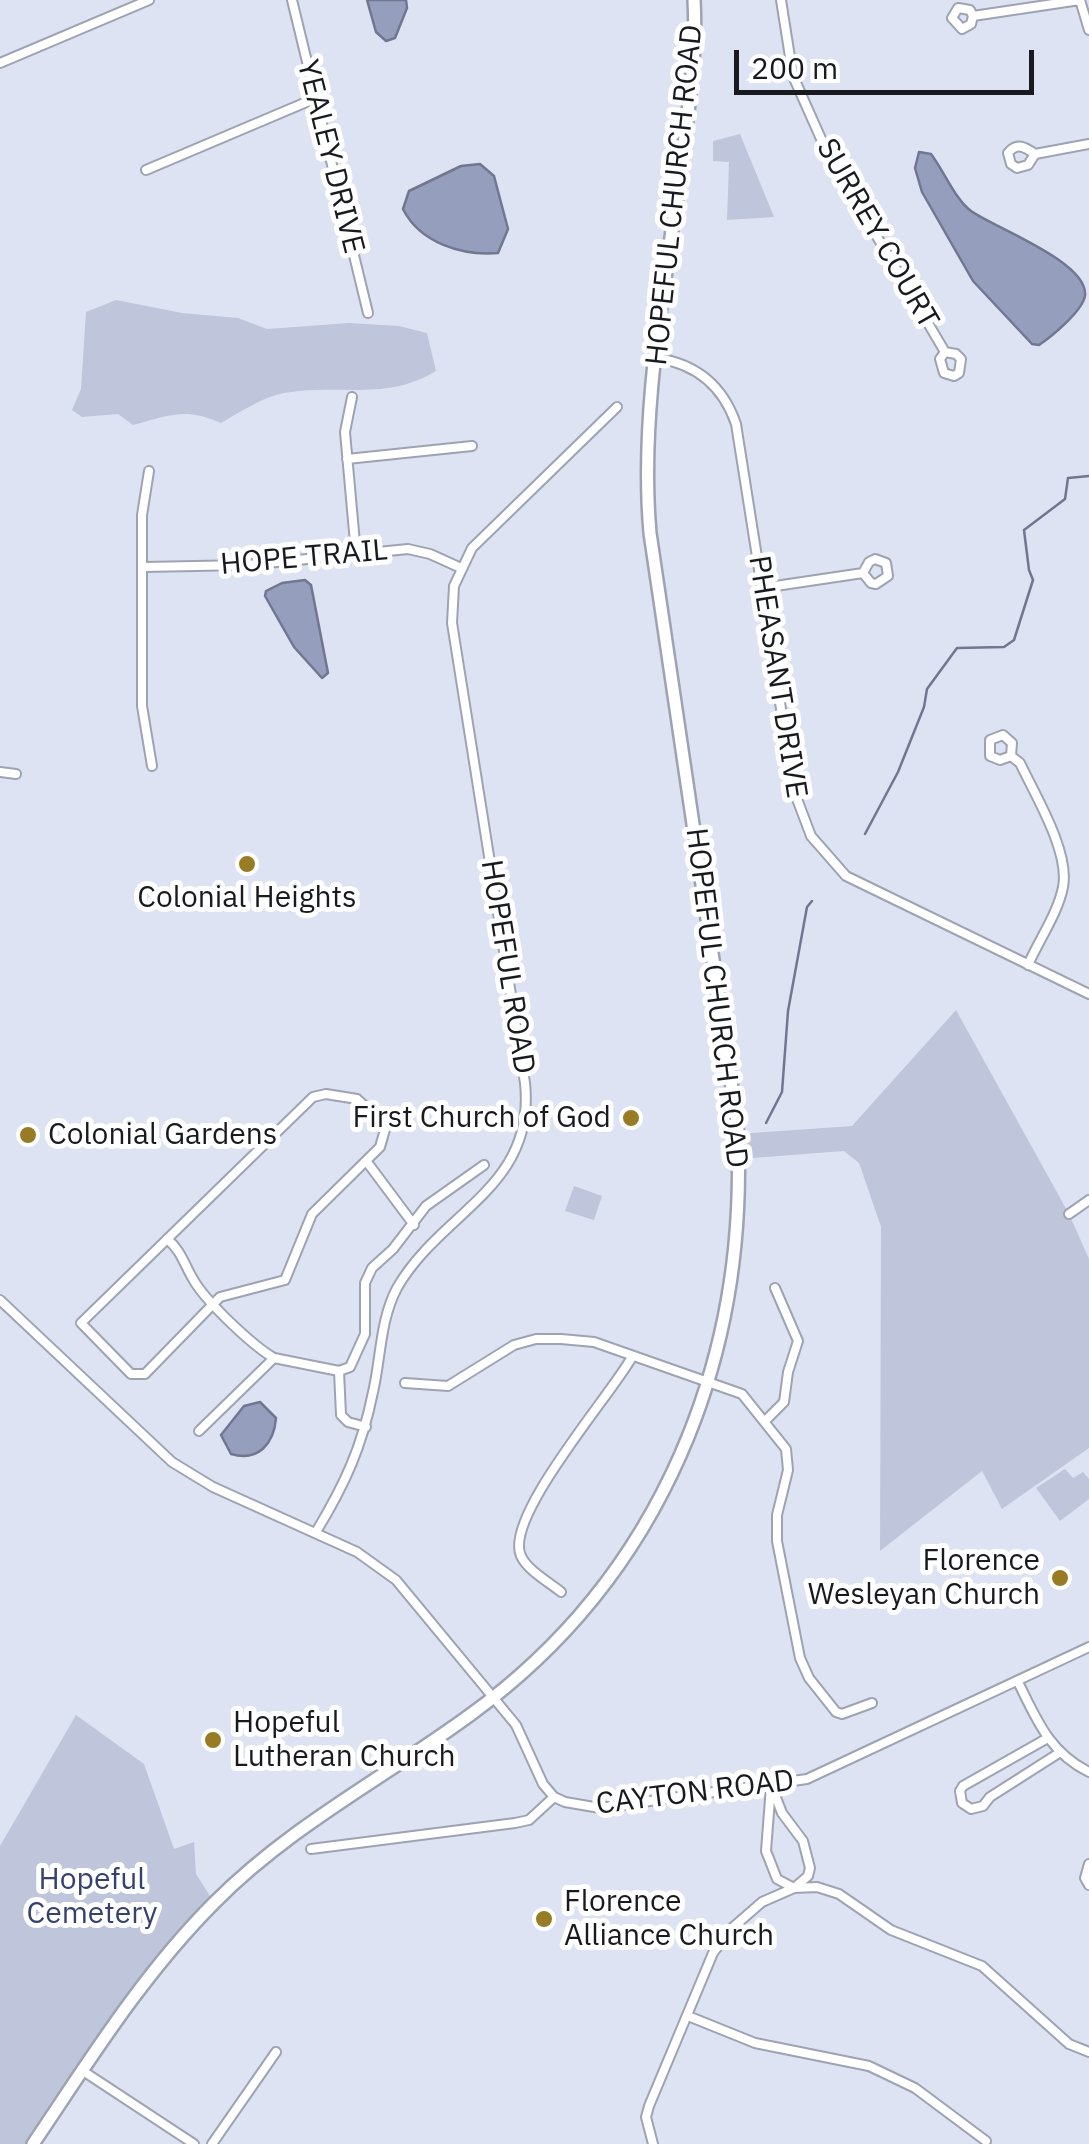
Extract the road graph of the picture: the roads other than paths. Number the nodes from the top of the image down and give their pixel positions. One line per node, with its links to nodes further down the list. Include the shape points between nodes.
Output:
1 (150, 0): 8 (street)
2 (292, 0): 9 (street, YEALEY DRIVE)
3 (694, 0): 15 (main road, HOPEFUL CHURCH ROAD, via 693,68)
4 (781, 0): 14 (street, SURREY COURT, via 793,76 826,150)
5 (1080, 0): 6 (street); 7 (street)
6 (973, 16)
7 (1089, 30)
8 (0, 62)
9 (316, 98): 12 (street); 13 (street, YEALEY DRIVE)
10 (1089, 144): 11 (street)
11 (1035, 154)
12 (146, 170)
13 (368, 313)
14 (944, 352)
15 (657, 358): 25 (street, PHEASANT DRIVE, via 694,370 731,410); 44 (main road, HOPEFUL CHURCH ROAD, via 647,460 650,533 740,1168 734,1271)
16 (352, 397): 19 (street)
17 (617, 406): 23 (street, HOPEFUL ROAD, via 472,548)
18 (472, 446): 19 (street)
19 (347, 459): 21 (street)
20 (149, 472): 22 (street)
21 (356, 554): 22 (street, HOPE TRAIL); 23 (street, HOPE TRAIL, via 408,550)
22 (144, 568): 27 (street, via 142,706)
23 (460, 568): 47 (street, HOPEFUL ROAD, via 452,623 527,1114 503,1173 396,1291)
24 (864, 573): 25 (street)
25 (762, 588): 30 (street, PHEASANT DRIVE, via 794,791 811,836 846,876)
26 (1011, 756): 30 (street, via 1020,763 1065,874)
27 (152, 766)
28 (0, 772): 29 (street)
29 (16, 774)
30 (1028, 965): 31 (street, PHEASANT DRIVE)
31 (1089, 994)
32 (367, 1162): 36 (street); 37 (street, via 386,1126 357,1099 313,1098); 40 (street, via 312,1214 285,1280 228,1293)
33 (484, 1165): 36 (street, via 426,1206)
34 (1089, 1200): 35 (street)
35 (1069, 1214)
36 (414, 1225): 43 (street, via 372,1268 365,1283 364,1334 353,1364)
37 (167, 1239): 40 (street); 40 (street, via 81,1323 131,1374 146,1374)
38 (774, 1288): 46 (street, via 798,1341 784,1402)
39 (0, 1300): 49 (street, CAYTON ROAD, via 172,1462)
40 (214, 1303): 42 (street)
41 (632, 1357): 44 (street); 45 (street, via 594,1342 536,1339 514,1344 448,1386); 50 (street, via 521,1527 522,1560)
42 (274, 1358): 43 (street); 48 (street)
43 (340, 1370): 47 (street, via 341,1414)
44 (709, 1382): 46 (street, via 742,1394); 53 (main road, HOPEFUL CHURCH ROAD, via 675,1468 624,1558 566,1630)
45 (404, 1383)
46 (766, 1420): 54 (street, via 788,1460 776,1538 800,1658 836,1712)
47 (366, 1426): 49 (street, HOPEFUL ROAD, via 346,1484)
48 (199, 1431)
49 (316, 1532): 53 (street, CAYTON ROAD, via 396,1580)
50 (561, 1592)
51 (1089, 1647): 52 (street, CAYTON ROAD)
52 (1018, 1682): 55 (street); 58 (street, CAYTON ROAD, via 822,1774)
53 (494, 1697): 59 (street, CAYTON ROAD); 67 (main road, HOPEFUL CHURCH ROAD, via 309,1822 226,1892 155,1970)
54 (872, 1703)
55 (1046, 1739): 56 (street); 56 (street, via 964,1786 962,1803 983,1806)
56 (1058, 1753): 57 (street)
57 (1089, 1772)
58 (772, 1786): 59 (street, CAYTON ROAD, via 600,1808); 63 (street, via 766,1851 777,1878); 63 (street, via 808,1854 808,1876)
59 (554, 1797): 60 (street, via 515,1824)
60 (311, 1849)
61 (1089, 1864): 62 (street)
62 (1089, 1885)
63 (794, 1888): 64 (street, via 762,1902 731,1929 712,1953); 66 (street, via 839,1894 908,1938 982,1966 1070,2044)
64 (688, 2016): 68 (street, via 754,2044 869,2066 915,2088); 72 (street, via 646,2118)
65 (276, 2052): 71 (street)
66 (1089, 2052)
67 (82, 2071): 69 (main road, HOPEFUL CHURCH ROAD); 70 (street)
68 (986, 2141)
69 (33, 2144)
70 (194, 2144)
71 (212, 2144)
72 (653, 2144)

